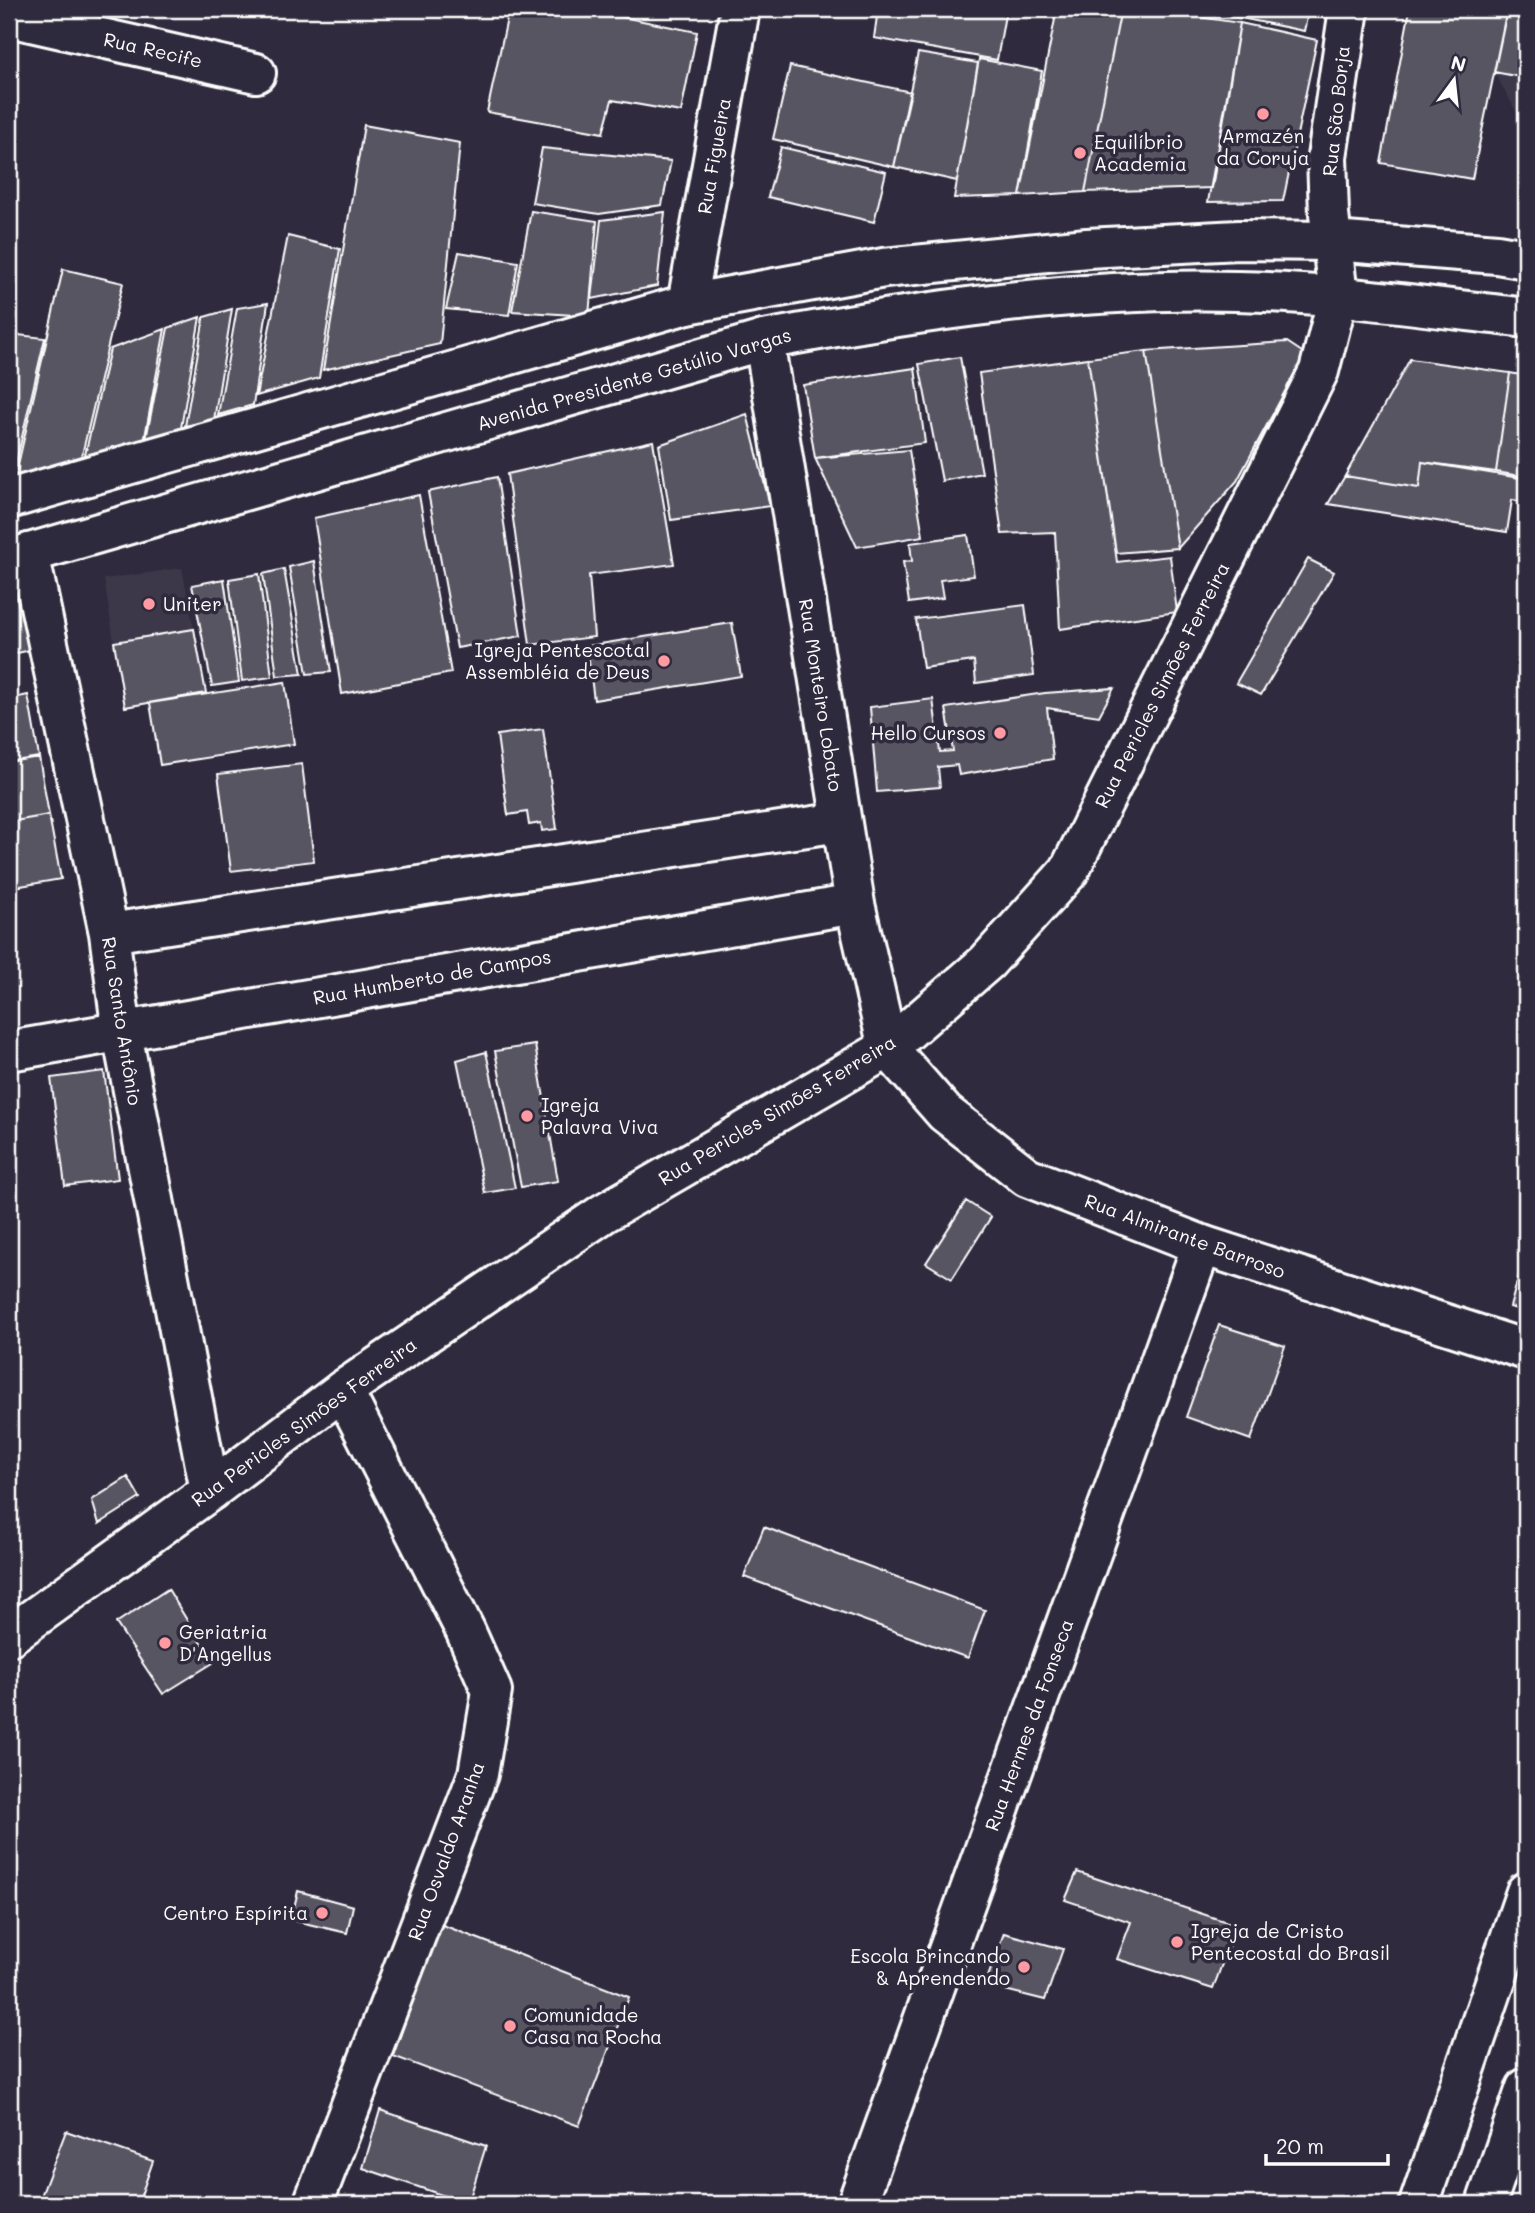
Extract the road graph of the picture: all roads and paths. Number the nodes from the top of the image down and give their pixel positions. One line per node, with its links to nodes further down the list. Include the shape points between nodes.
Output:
1 (740, 9): 8 (street, Rua Figueira)
2 (1349, 9): 5 (street, Rua São Borja, via 1327,157)
3 (9, 17): 4 (street, Rua Recife)
4 (256, 73)
5 (1333, 241): 6 (street); 7 (street, Rua São Borja); 8 (street, via 1238,240 1073,249 884,268)
6 (1526, 259)
7 (1338, 297): 9 (street, Avenida Presidente Getúlio Vargas); 10 (street, Avenida Presidente Getúlio Vargas, via 1236,291 1093,295 885,318); 17 (street, Rua Pericles Simões Ferreira, via 1319,371 1069,871 987,962)
8 (687, 304): 11 (street)
9 (1526, 318)
10 (764, 340): 12 (street, Avenida Presidente Getúlio Vargas); 13 (street, Rua Monteiro Lobato)
11 (9, 499)
12 (19, 556): 15 (street, Rua Santo Antônio)
13 (840, 822): 14 (street, Rua Monteiro Lobato); 15 (street)
14 (855, 904): 16 (street, Rua Humberto de Campos); 17 (street, Rua Monteiro Lobato)
15 (109, 933): 16 (street, Rua Santo Antônio)
16 (122, 1033): 18 (street, Rua Humberto de Campos); 22 (street, Rua Santo Antônio)
17 (888, 1048): 19 (street, Rua Almirante Barroso, via 945,1113 1027,1177); 21 (street, Rua Pericles Simões Ferreira, via 604,1213)
18 (9, 1051)
19 (1202, 1245): 20 (street, Rua Almirante Barroso); 27 (street, Rua Hermes da Fonseca)
20 (1526, 1350)
21 (342, 1390): 22 (street, Rua Pericles Simões Ferreira); 26 (street, Rua Osvaldo Aranha, via 492,1691 478,1774)
22 (210, 1491): 23 (street, Rua Pericles Simões Ferreira)
23 (9, 1636)
24 (1526, 1892): 28 (street)
25 (1526, 2088): 29 (street)
26 (313, 2204)
27 (856, 2204)
28 (1419, 2204)
29 (1486, 2204)

